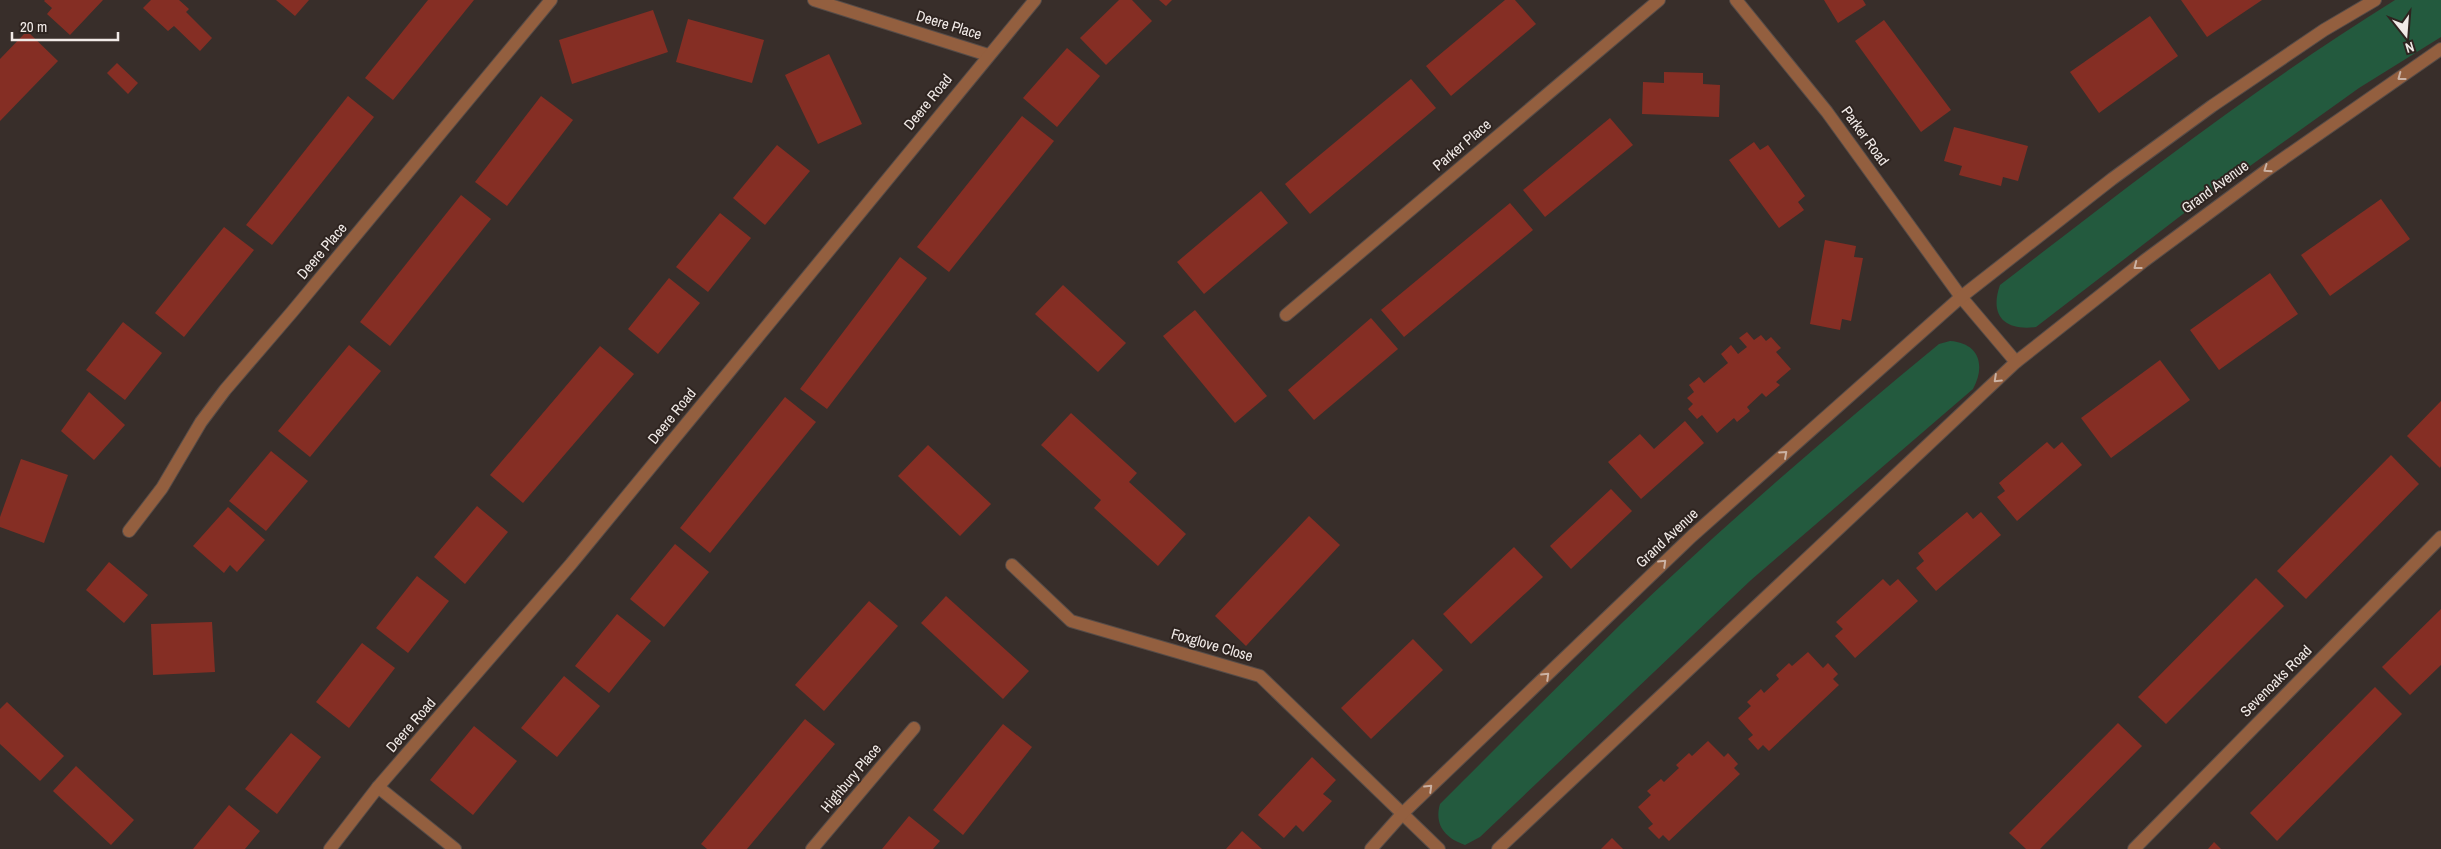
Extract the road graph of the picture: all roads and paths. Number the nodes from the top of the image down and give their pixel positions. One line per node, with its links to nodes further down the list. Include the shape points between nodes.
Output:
1 (551, 0): 12 (street, Deere Place, via 225,390 201,422 162,488)
2 (814, 0): 8 (street, Deere Place)
3 (1035, 0): 8 (street, Deere Road)
4 (1659, 0): 10 (street, Parker Place)
5 (1736, 0): 9 (street, Parker Road, via 1827,112)
6 (2375, 0): 9 (street, Grand Avenue, via 2324,30 2212,106)
7 (2441, 49): 11 (street, Grand Avenue, one-way to 11, via 2251,181)
8 (988, 55): 16 (street, Deere Road, via 571,564)
9 (1961, 296): 11 (street); 17 (street, Grand Avenue, one-way to 9, via 1692,536)
10 (1286, 315)
11 (2016, 362): 23 (street, Grand Avenue, one-way to 23)
12 (128, 531)
13 (2441, 537): 24 (street, Sevenoaks Road)
14 (1012, 566): 17 (street, Foxglove Close, via 1071,621 1260,676)
15 (914, 728): 20 (street, Highbury Place)
16 (378, 787): 18 (street, Deere Road); 19 (street)
17 (1403, 813): 21 (street, Grand Avenue); 22 (street)
18 (330, 849)
19 (456, 849)
20 (812, 849)
21 (1371, 849)
22 (1439, 849)
23 (1498, 849)
24 (2134, 849)

